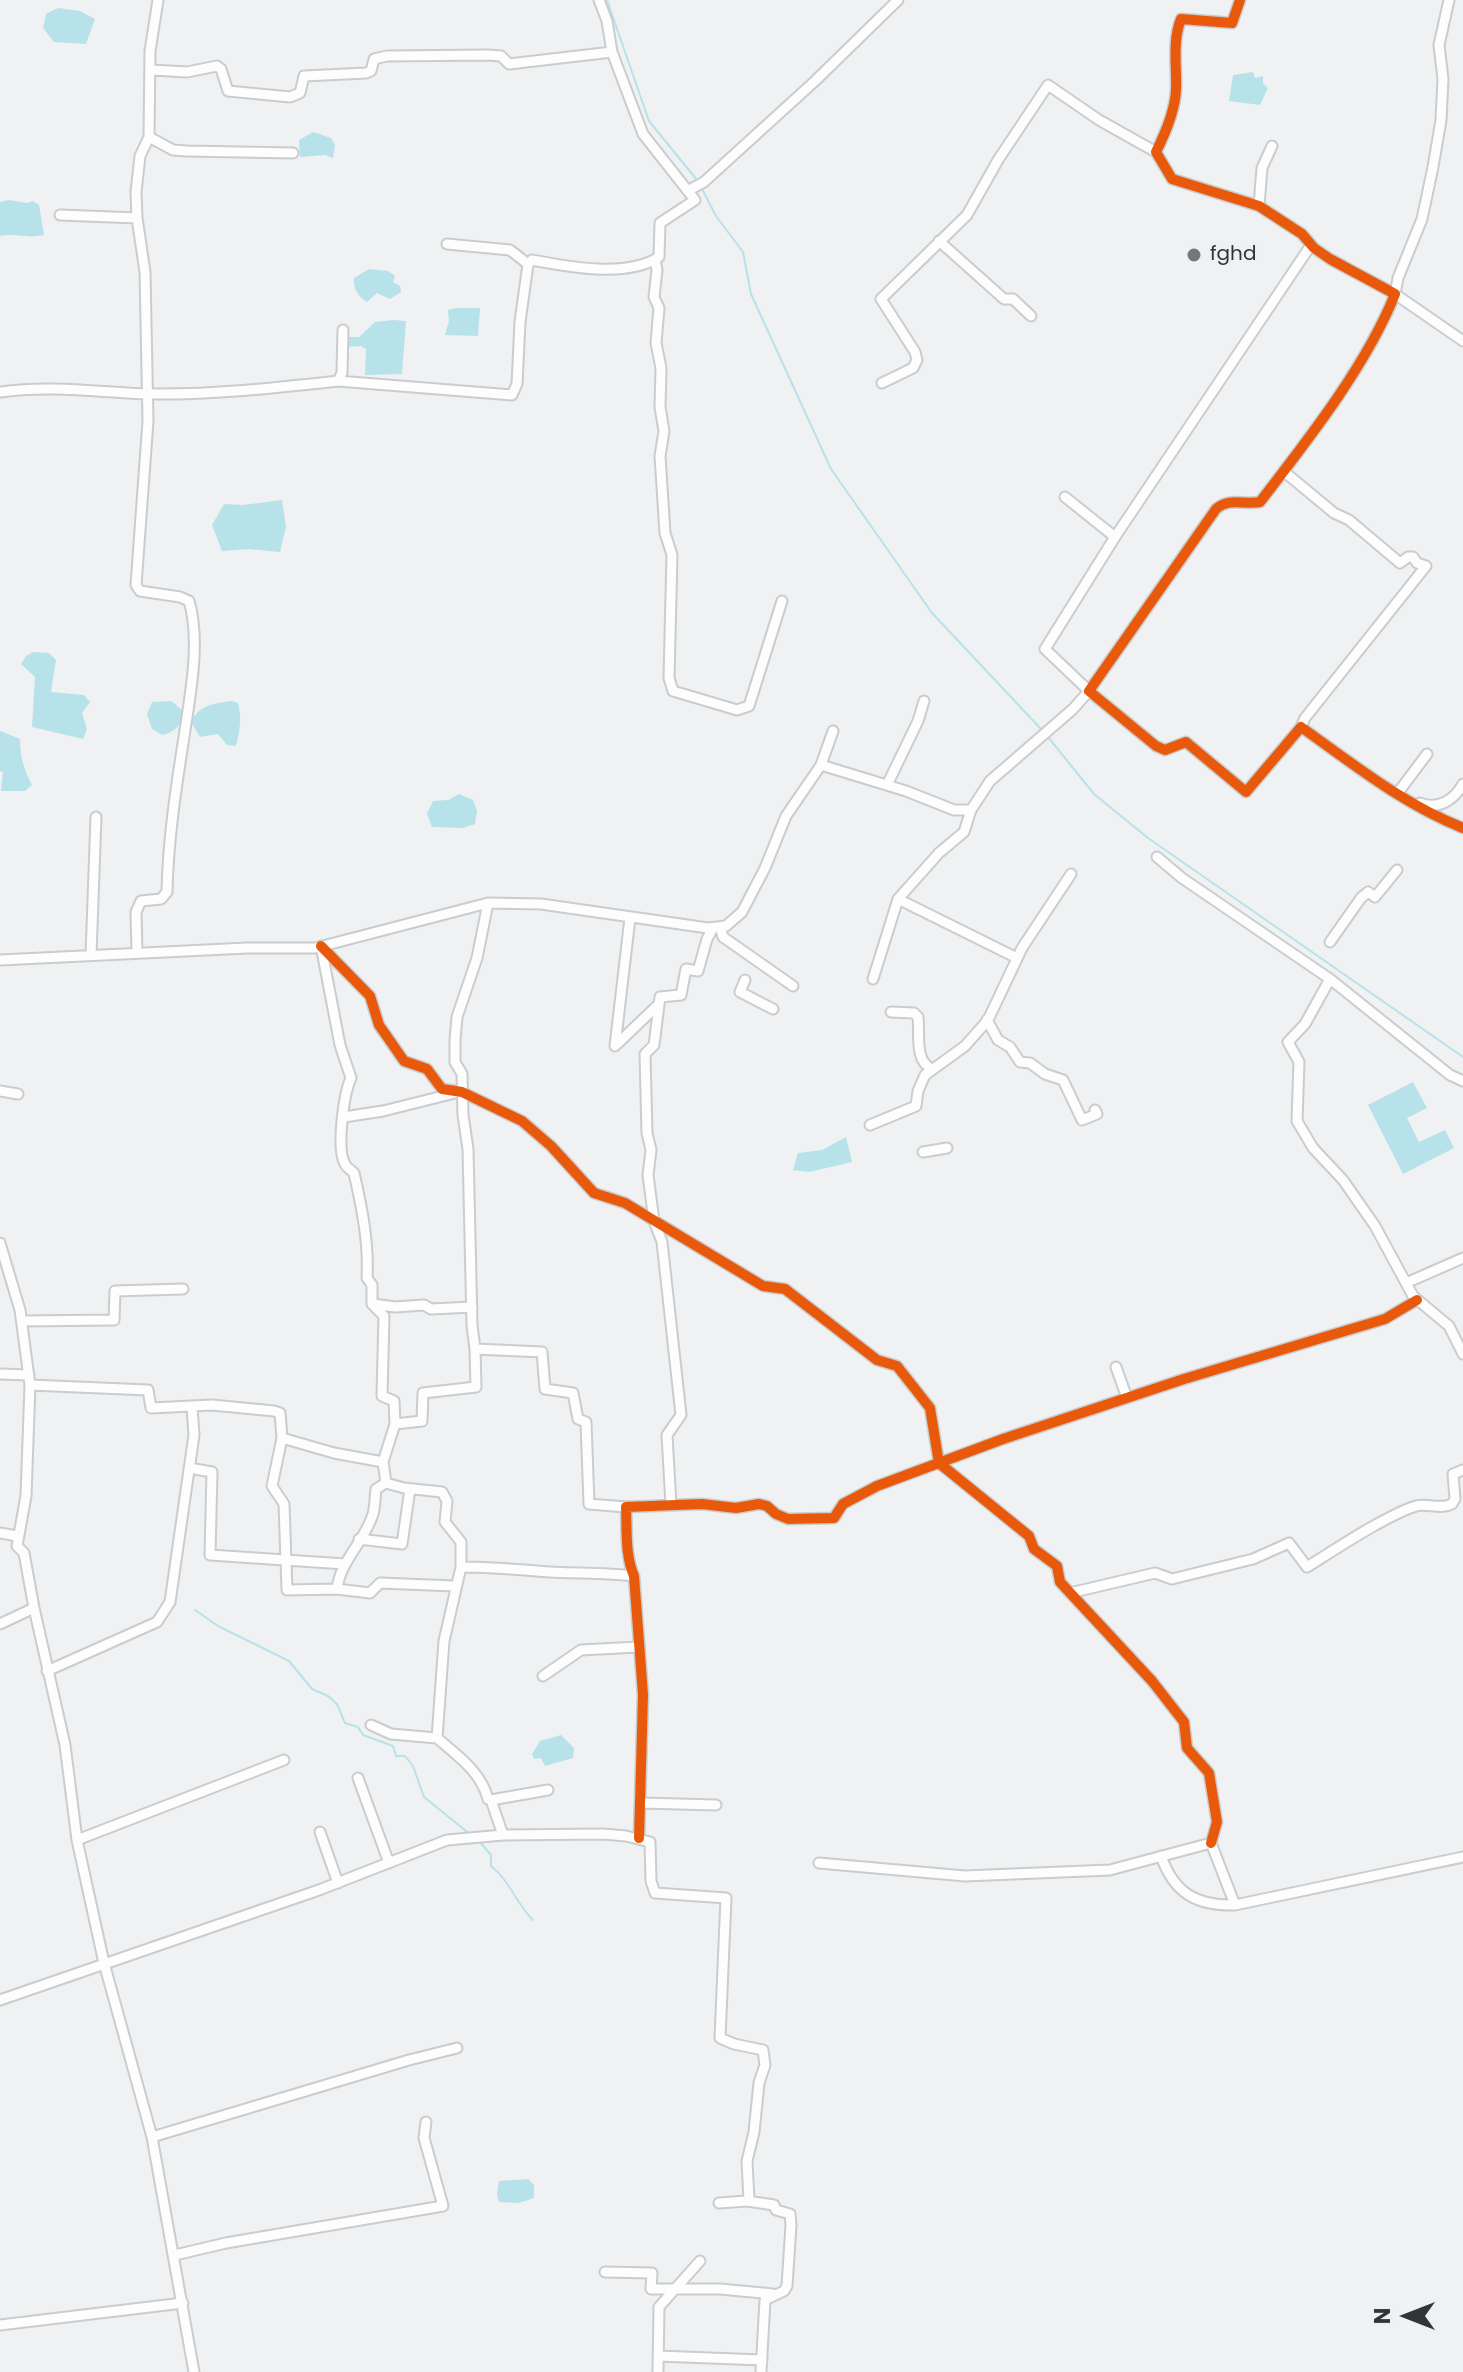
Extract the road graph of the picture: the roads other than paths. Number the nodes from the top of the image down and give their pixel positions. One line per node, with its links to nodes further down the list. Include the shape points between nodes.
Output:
1 (158, 0): 7 (street)
2 (599, 0): 6 (street)
3 (898, 0): 12 (street, via 704,182)
4 (1240, 0): 10 (street, via 1232,23 1181,19 1176,94)
5 (1449, 0): 21 (street, via 1439,45 1441,120 1433,167 1422,219)
6 (612, 52): 7 (street, via 527,64 509,64 501,56 488,55 387,56 374,59 366,73 304,76 300,93 290,97 228,91 217,66 187,72); 12 (street, via 643,134)
7 (152, 70): 8 (street)
8 (149, 137): 11 (street, via 173,150); 15 (street, via 140,156)
9 (1272, 146): 13 (street, via 1262,168)
10 (1156, 152): 13 (street, via 1172,179); 16 (street, via 1048,85 967,215)
11 (293, 153)
12 (689, 190): 19 (street, via 695,200 660,223)
13 (1259, 206): 18 (street)
14 (60, 215): 15 (street)
15 (137, 218): 28 (street, via 145,272)
16 (939, 241): 22 (street); 26 (street, via 881,299 917,360 913,368)
17 (447, 244): 20 (street, via 510,250)
18 (1311, 245): 21 (street); 31 (street)
19 (655, 260): 20 (street, via 624,270 532,260); 32 (street, via 664,431 660,456 665,533 672,555 673,691 737,710 749,706)
20 (528, 264): 25 (street, via 512,395)
21 (1395, 294): 24 (street); 29 (street, via 1362,359)
22 (1031, 316)
23 (343, 330): 25 (street)
24 (1463, 341)
25 (338, 381): 28 (street)
26 (882, 383)
27 (0, 392): 28 (street, via 34,388)
28 (147, 394): 55 (street, via 136,585 140,591 189,601 193,614 192,668 167,892 161,899 141,901 136,912)
29 (1281, 475): 33 (street, via 1260,502 1232,501 1216,509); 35 (street, via 1287,474 1400,563 1413,557 1426,566)
30 (1065, 497): 31 (street)
31 (1115, 537): 33 (street, via 1045,649)
32 (782, 601)
33 (1089, 691): 35 (street, via 1156,746 1165,750 1186,742 1246,792); 43 (street, via 990,781)
34 (924, 701): 40 (street)
35 (1301, 727): 41 (street)
36 (833, 731): 38 (street)
37 (1427, 754): 41 (street)
38 (821, 765): 40 (street); 52 (street, via 786,816 742,912 734,922)
39 (1463, 784): 42 (street, via 1446,803)
40 (887, 785): 43 (street, via 954,810)
41 (1397, 794): 42 (street)
42 (1413, 803): 45 (street)
43 (971, 810): 49 (street, via 964,832)
44 (96, 817): 56 (street)
45 (1463, 828)
46 (1157, 857): 60 (street)
47 (1397, 870): 53 (street, via 1375,897 1368,892 1361,898)
48 (1071, 874): 57 (street)
49 (898, 899): 57 (street); 59 (street)
50 (488, 903): 51 (street, via 541,904); 54 (street); 70 (street, via 457,1017 455,1062 462,1074)
51 (630, 918): 52 (street); 63 (street, via 615,1046)
52 (717, 927): 62 (street, via 723,937); 63 (street, via 707,939 698,971 686,969 681,995 660,997)
53 (1330, 942)
54 (321, 946): 55 (street); 70 (street, via 370,996 379,1025 404,1061 427,1069 442,1089); 73 (street, via 351,1078 344,1093)
55 (137, 953): 56 (street)
56 (91, 955): 58 (street)
57 (1017, 958): 66 (street)
58 (0, 960)
59 (873, 979)
60 (1330, 979): 68 (street); 80 (street, via 1305,1024 1288,1042 1299,1062 1297,1121 1375,1226)
61 (745, 980): 64 (street, via 740,992)
62 (793, 986)
63 (659, 1004): 77 (street, via 654,1045 645,1054)
64 (773, 1009)
65 (891, 1012): 67 (street, via 918,1017 919,1051)
66 (987, 1020): 67 (street, via 965,1046); 72 (street, via 1020,1062 1063,1080 1082,1120 1097,1114)
67 (932, 1069): 74 (street, via 918,1091 916,1106)
68 (1463, 1081)
69 (0, 1091): 71 (street)
70 (462, 1092): 73 (street); 77 (street, via 522,1121 594,1193 625,1203); 84 (street)
71 (18, 1094)
72 (1095, 1110)
73 (344, 1117): 83 (street, via 341,1152 354,1173 362,1211)
74 (870, 1125)
75 (947, 1148): 76 (street)
76 (923, 1152)
77 (654, 1221): 96 (street, via 763,1286 785,1289 877,1360 897,1366 930,1408); 101 (street, via 662,1242 681,1415 667,1435)
78 (0, 1243): 85 (street)
79 (1463, 1258): 80 (street)
80 (1406, 1283): 82 (street)
81 (183, 1289): 85 (street, via 115,1291 114,1320)
82 (1417, 1300): 87 (street, via 1449,1326); 91 (street, via 1385,1319)
83 (372, 1304): 84 (street); 93 (street, via 384,1316 382,1396 394,1401)
84 (472, 1307): 86 (street)
85 (22, 1321): 90 (street)
86 (475, 1349): 93 (street, via 476,1387 423,1393 422,1421); 102 (street, via 542,1352 545,1389 573,1393 574,1412 586,1422 589,1504)
87 (1463, 1354)
88 (1116, 1367): 91 (street)
89 (0, 1374): 90 (street)
90 (29, 1380): 92 (street, via 148,1390 151,1408); 104 (street, via 26,1496)
91 (1127, 1398): 96 (street)
92 (192, 1407): 94 (street, via 280,1413); 97 (street)
93 (395, 1424): 95 (street)
94 (282, 1438): 95 (street); 106 (street, via 272,1486 284,1504)
95 (383, 1462): 99 (street)
96 (939, 1463): 101 (street, via 877,1486 843,1504 834,1518 788,1519 759,1504); 112 (street, via 1029,1536 1034,1549 1057,1566 1060,1582)
97 (189, 1468): 106 (street, via 212,1472 210,1555); 116 (street, via 170,1602 157,1622)
98 (1463, 1470): 112 (street, via 1453,1474 1452,1504 1420,1505 1393,1516 1307,1567 1289,1543 1253,1559 1172,1579 1155,1573)
99 (386, 1483): 100 (street); 105 (street, via 376,1489 373,1516)
100 (410, 1489): 105 (street, via 402,1544); 108 (street, via 445,1496 445,1522 461,1542)
101 (671, 1505): 102 (street)
102 (626, 1507): 109 (street, via 628,1561)
103 (0, 1533): 104 (street)
104 (17, 1536): 113 (street)
105 (359, 1539): 107 (street)
106 (288, 1560): 107 (street); 111 (street, via 287,1590)
107 (345, 1564): 111 (street)
108 (461, 1567): 109 (street); 110 (street)
109 (634, 1576): 115 (street)
110 (454, 1586): 111 (street, via 380,1583 370,1593); 119 (street)
111 (337, 1589)
112 (1070, 1593): 130 (street, via 1184,1722 1187,1748 1209,1773 1217,1822)
113 (34, 1608): 114 (street); 116 (street)
114 (0, 1624)
115 (638, 1647): 117 (street, via 581,1650); 124 (street, via 643,1695)
116 (47, 1671): 129 (street, via 65,1745)
117 (543, 1676)
118 (371, 1725): 119 (street, via 391,1734)
119 (437, 1738): 123 (street, via 484,1783)
120 (284, 1760): 129 (street)
121 (358, 1778): 133 (street)
122 (548, 1790): 123 (street)
123 (491, 1800): 127 (street)
124 (641, 1803): 125 (street); 128 (street)
125 (716, 1805)
126 (320, 1832): 135 (street)
127 (503, 1835): 128 (street); 133 (street, via 447,1840)
128 (639, 1838): 142 (street, via 650,1842 655,1893 726,1898 720,2038 763,2050 765,2065 747,2161)
129 (77, 1840): 137 (street)
130 (1211, 1843): 131 (street); 136 (street)
131 (1161, 1856): 134 (street, via 1110,1870 965,1876); 136 (street, via 1174,1885 1197,1900)
132 (1463, 1857): 136 (street)
133 (389, 1863): 135 (street)
134 (819, 1863)
135 (338, 1883): 137 (street)
136 (1235, 1905)
137 (104, 1963): 138 (street); 141 (street)
138 (0, 2000)
139 (457, 2048): 141 (street)
140 (426, 2122): 144 (street, via 424,2138 443,2206)
141 (152, 2137): 144 (street)
142 (747, 2201): 143 (street); 148 (street, via 790,2214 787,2286)
143 (719, 2203)
144 (175, 2255): 149 (street)
145 (700, 2261): 147 (street)
146 (605, 2272): 147 (street, via 652,2273 651,2289)
147 (677, 2288): 148 (street); 151 (street, via 659,2307)
148 (776, 2294): 152 (street, via 765,2300)
149 (183, 2303): 150 (street); 153 (street)
150 (0, 2325)
151 (658, 2356): 152 (street); 154 (street)
152 (762, 2360): 155 (street)
153 (194, 2372)
154 (658, 2372)
155 (761, 2372)

